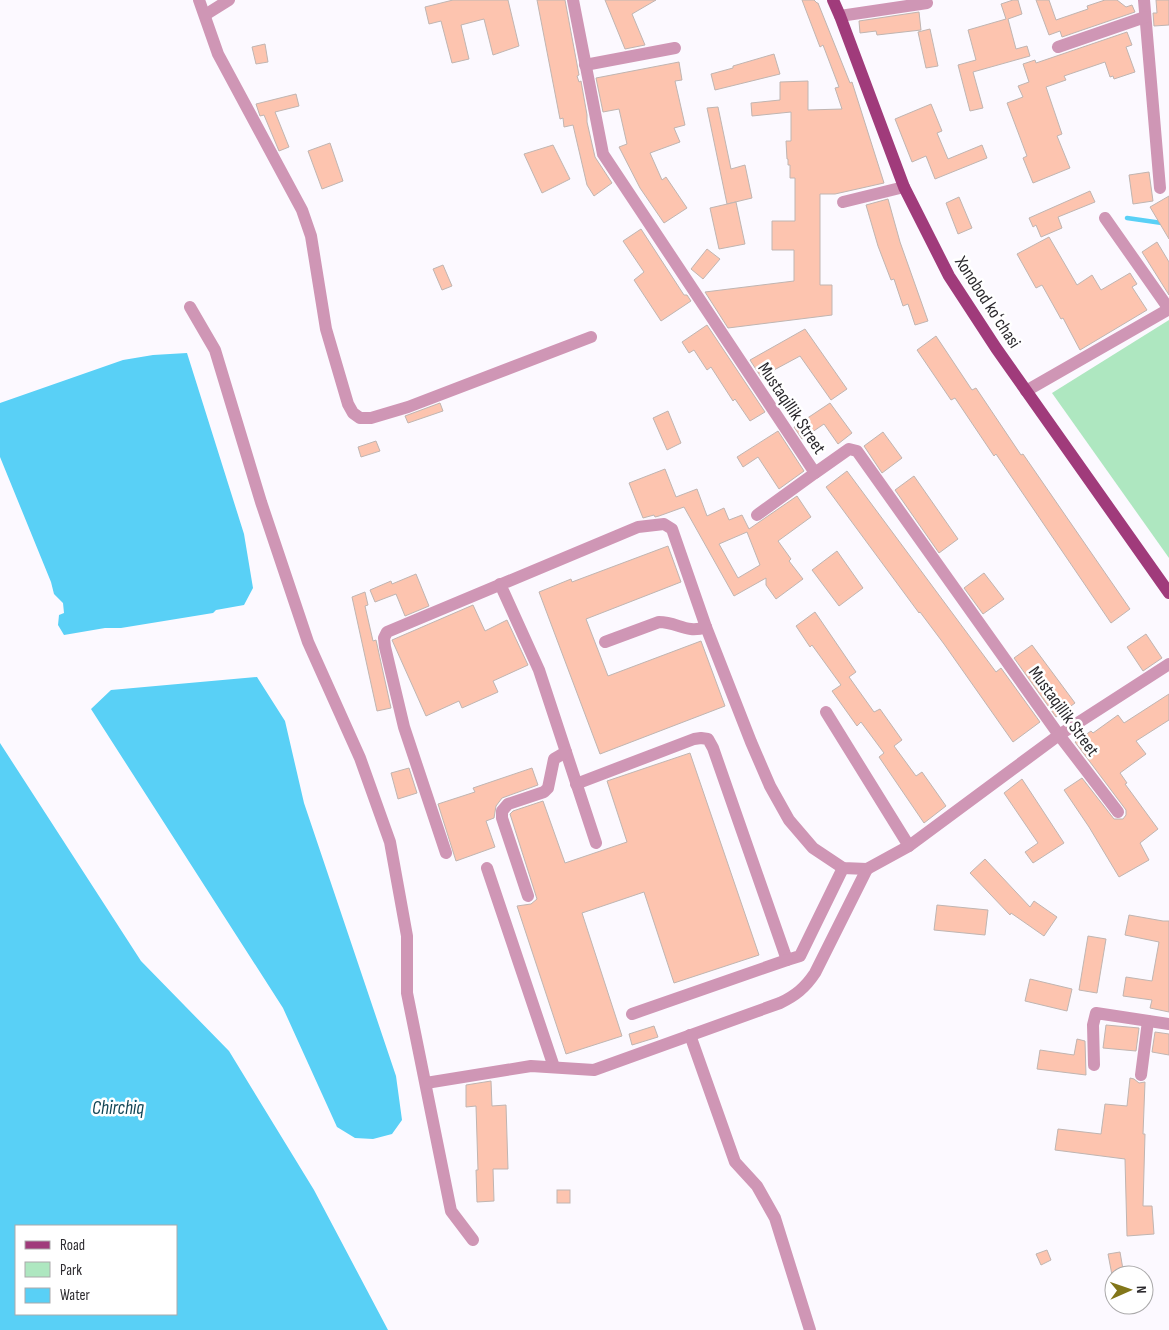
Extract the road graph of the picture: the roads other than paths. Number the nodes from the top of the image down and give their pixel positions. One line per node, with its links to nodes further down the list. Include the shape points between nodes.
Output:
1 (200, 0): 7 (street)
2 (229, 0): 7 (street)
3 (573, 0): 12 (street, Mustaqillik Street)
4 (832, 0): 8 (main road, Xonobod koʻchasi)
5 (1144, 0): 9 (street)
6 (927, 3): 8 (street)
7 (205, 15): 19 (street, via 218,54 302,210 311,236 326,329 353,413 360,418 371,418)
8 (840, 16): 13 (main road, Xonobod koʻchasi)
9 (1145, 18): 10 (street); 14 (street)
10 (1058, 47)
11 (675, 48): 12 (street)
12 (585, 66): 21 (street, Mustaqillik Street, via 603,154)
13 (904, 187): 15 (street); 20 (main road, Xonobod koʻchasi, via 949,276)
14 (1160, 188)
15 (843, 202)
16 (1105, 218): 18 (street)
17 (190, 307): 48 (street, via 215,350 308,642 360,758 390,842 407,936 407,993)
18 (1169, 309): 20 (street)
19 (591, 337)
20 (1026, 390): 24 (main road, Xonobod koʻchasi)
21 (815, 473): 22 (street); 29 (street, Mustaqillik Street, via 848,449 857,451)
22 (757, 515)
23 (500, 584): 25 (street, via 638,527 668,525); 30 (street, via 538,670); 35 (street, via 392,628 384,638 404,727)
24 (1169, 593)
25 (706, 627): 26 (street, via 690,630 659,622); 37 (street, via 751,742 789,820 813,848)
26 (605, 642)
27 (1169, 664): 29 (street)
28 (826, 712): 34 (street)
29 (1060, 736): 32 (street, Mustaqillik Street); 34 (street)
30 (566, 752): 31 (street); 39 (street, via 554,759 548,788 544,792 508,804 502,811)
31 (576, 784): 33 (street); 40 (street, via 694,739 708,740)
32 (1118, 812)
33 (596, 843)
34 (909, 846): 38 (street)
35 (446, 853)
36 (487, 868): 46 (street)
37 (843, 868): 38 (street); 40 (street, via 800,956)
38 (867, 869): 44 (street, via 808,984 780,1003)
39 (528, 896)
40 (786, 960): 41 (street)
41 (632, 1014)
42 (1148, 1021): 43 (street); 45 (street, via 1096,1013 1093,1025); 47 (street)
43 (1169, 1024)
44 (690, 1035): 46 (street, via 594,1070); 50 (street, via 735,1162 757,1186 775,1218)
45 (1094, 1065)
46 (554, 1067): 48 (street, via 530,1066)
47 (1141, 1075)
48 (426, 1083): 49 (street, via 451,1210)
49 (472, 1240)
50 (810, 1330)

